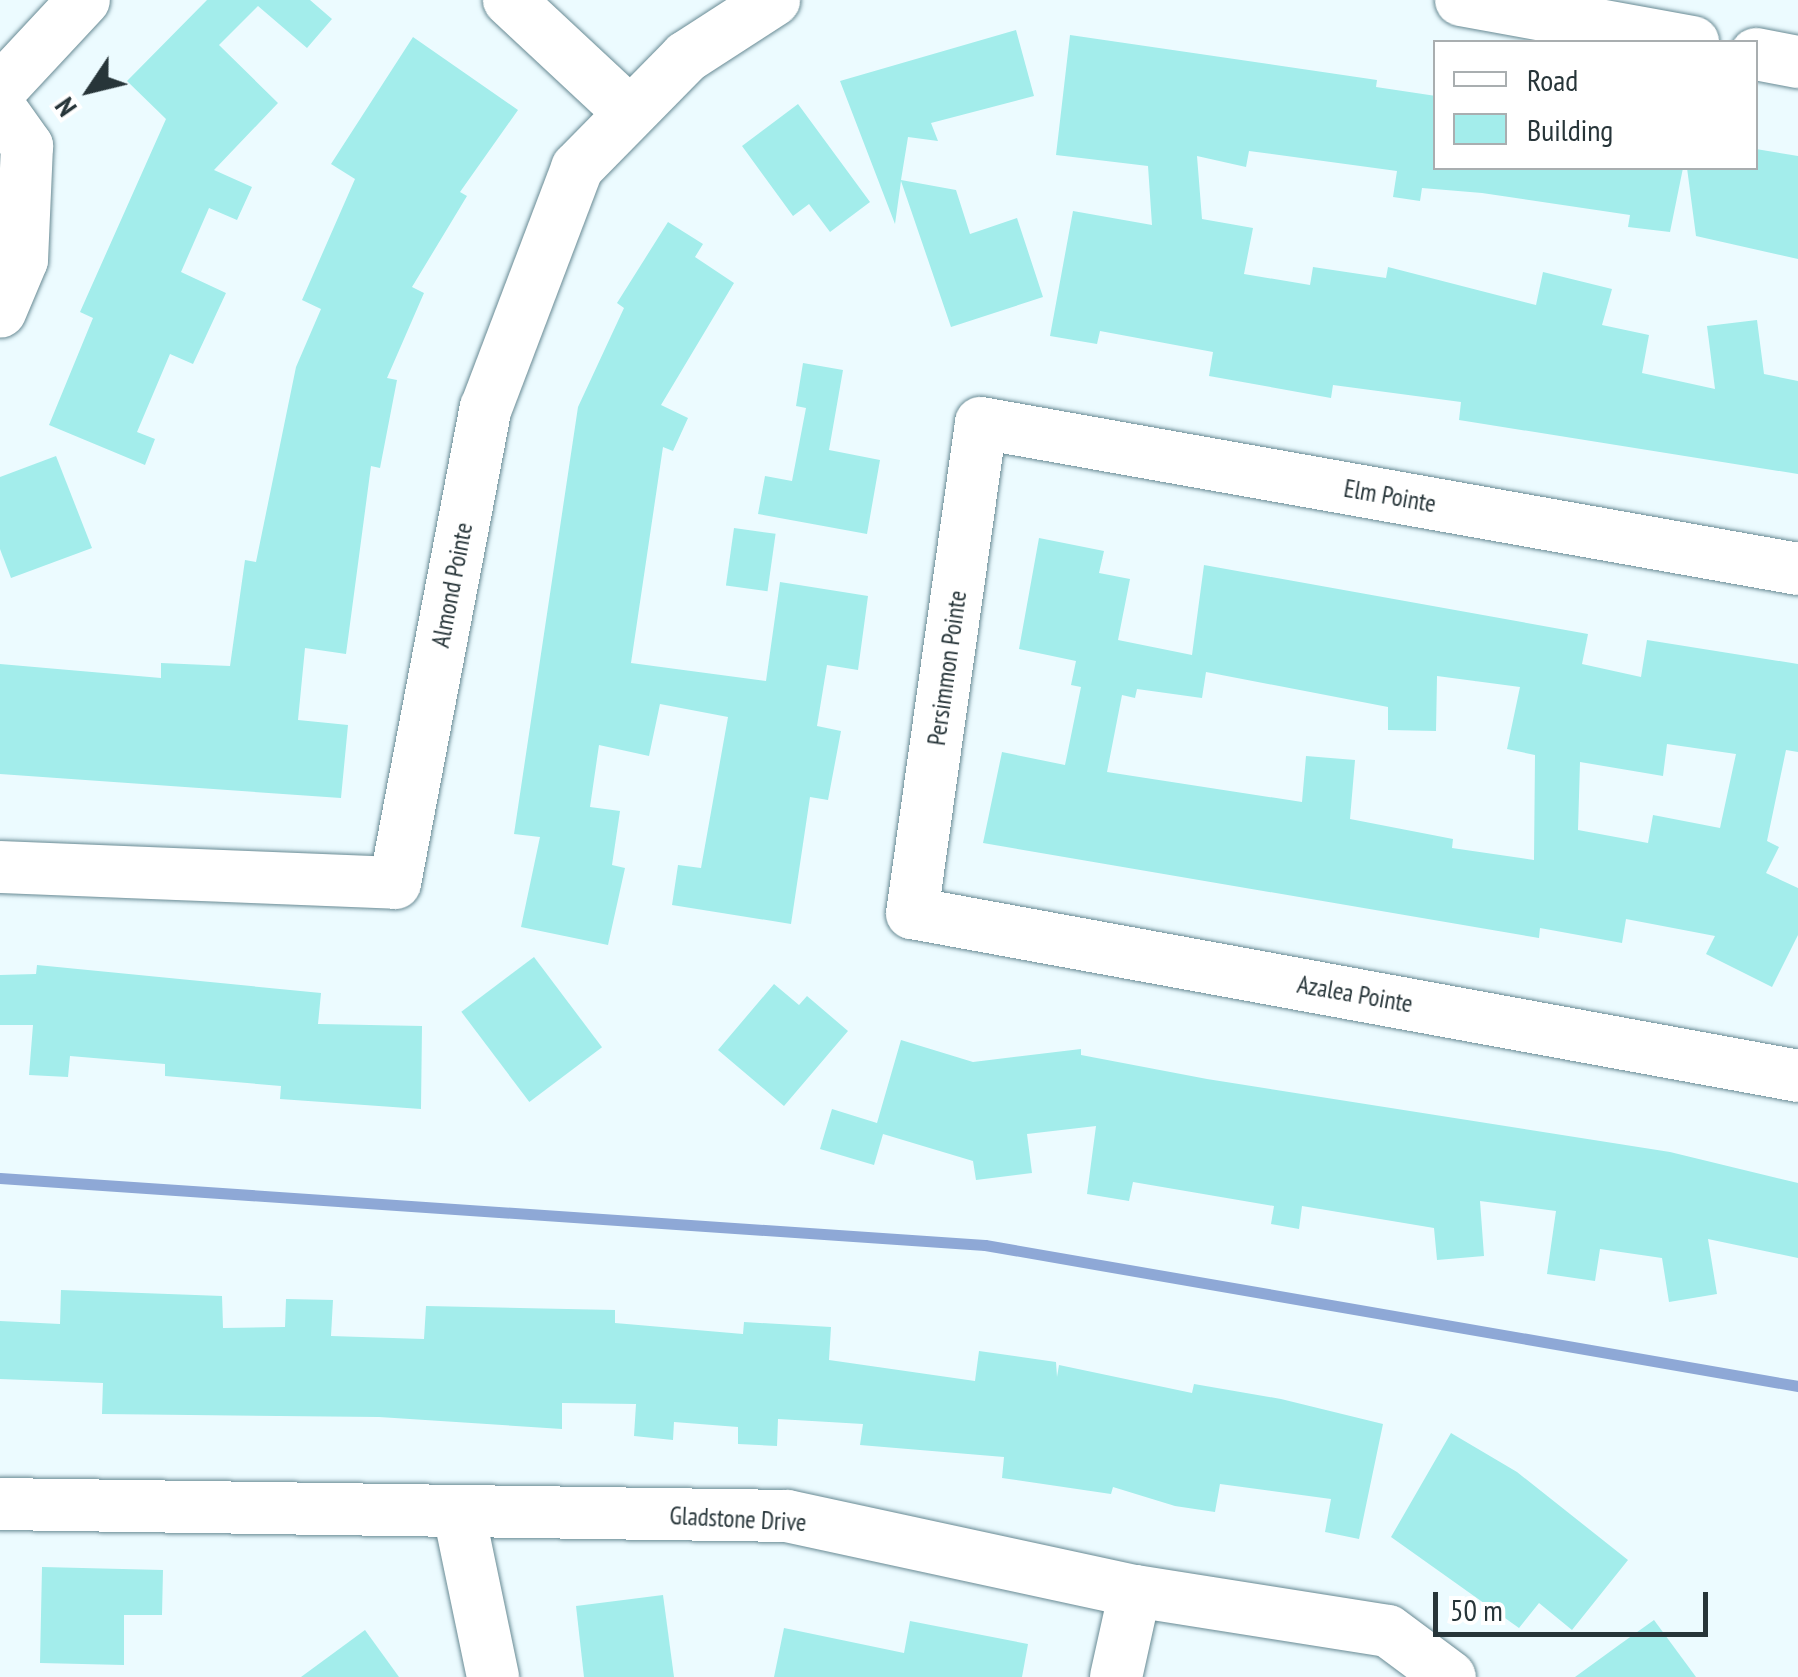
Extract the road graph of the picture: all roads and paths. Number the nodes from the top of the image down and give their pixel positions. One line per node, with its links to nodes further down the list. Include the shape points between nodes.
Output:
1 (84, 0): 8 (street)
2 (509, 0): 10 (street)
3 (774, 0): 10 (street, Almond Pointe, via 686,57)
4 (1461, 0): 5 (street)
5 (1681, 40)
6 (1758, 54): 7 (street)
7 (1798, 62)
8 (0, 90)
9 (0, 108): 11 (street, via 27,146 22,260)
10 (627, 110): 14 (street, Almond Pointe, via 577,168 486,408 395,883)
11 (0, 312)
12 (982, 423): 13 (street, Elm Pointe); 15 (street, Persimmon Pointe)
13 (1798, 569)
14 (0, 867)
15 (912, 912): 16 (street, Azalea Pointe)
16 (1798, 1076)
17 (0, 1504): 18 (street, Gladstone Drive)
18 (459, 1514): 19 (street, Gladstone Drive, via 787,1516); 20 (street)
19 (1135, 1591): 21 (street); 22 (street, Gladstone Drive, via 1388,1631)
20 (493, 1677)
21 (1116, 1677)
22 (1450, 1677)

